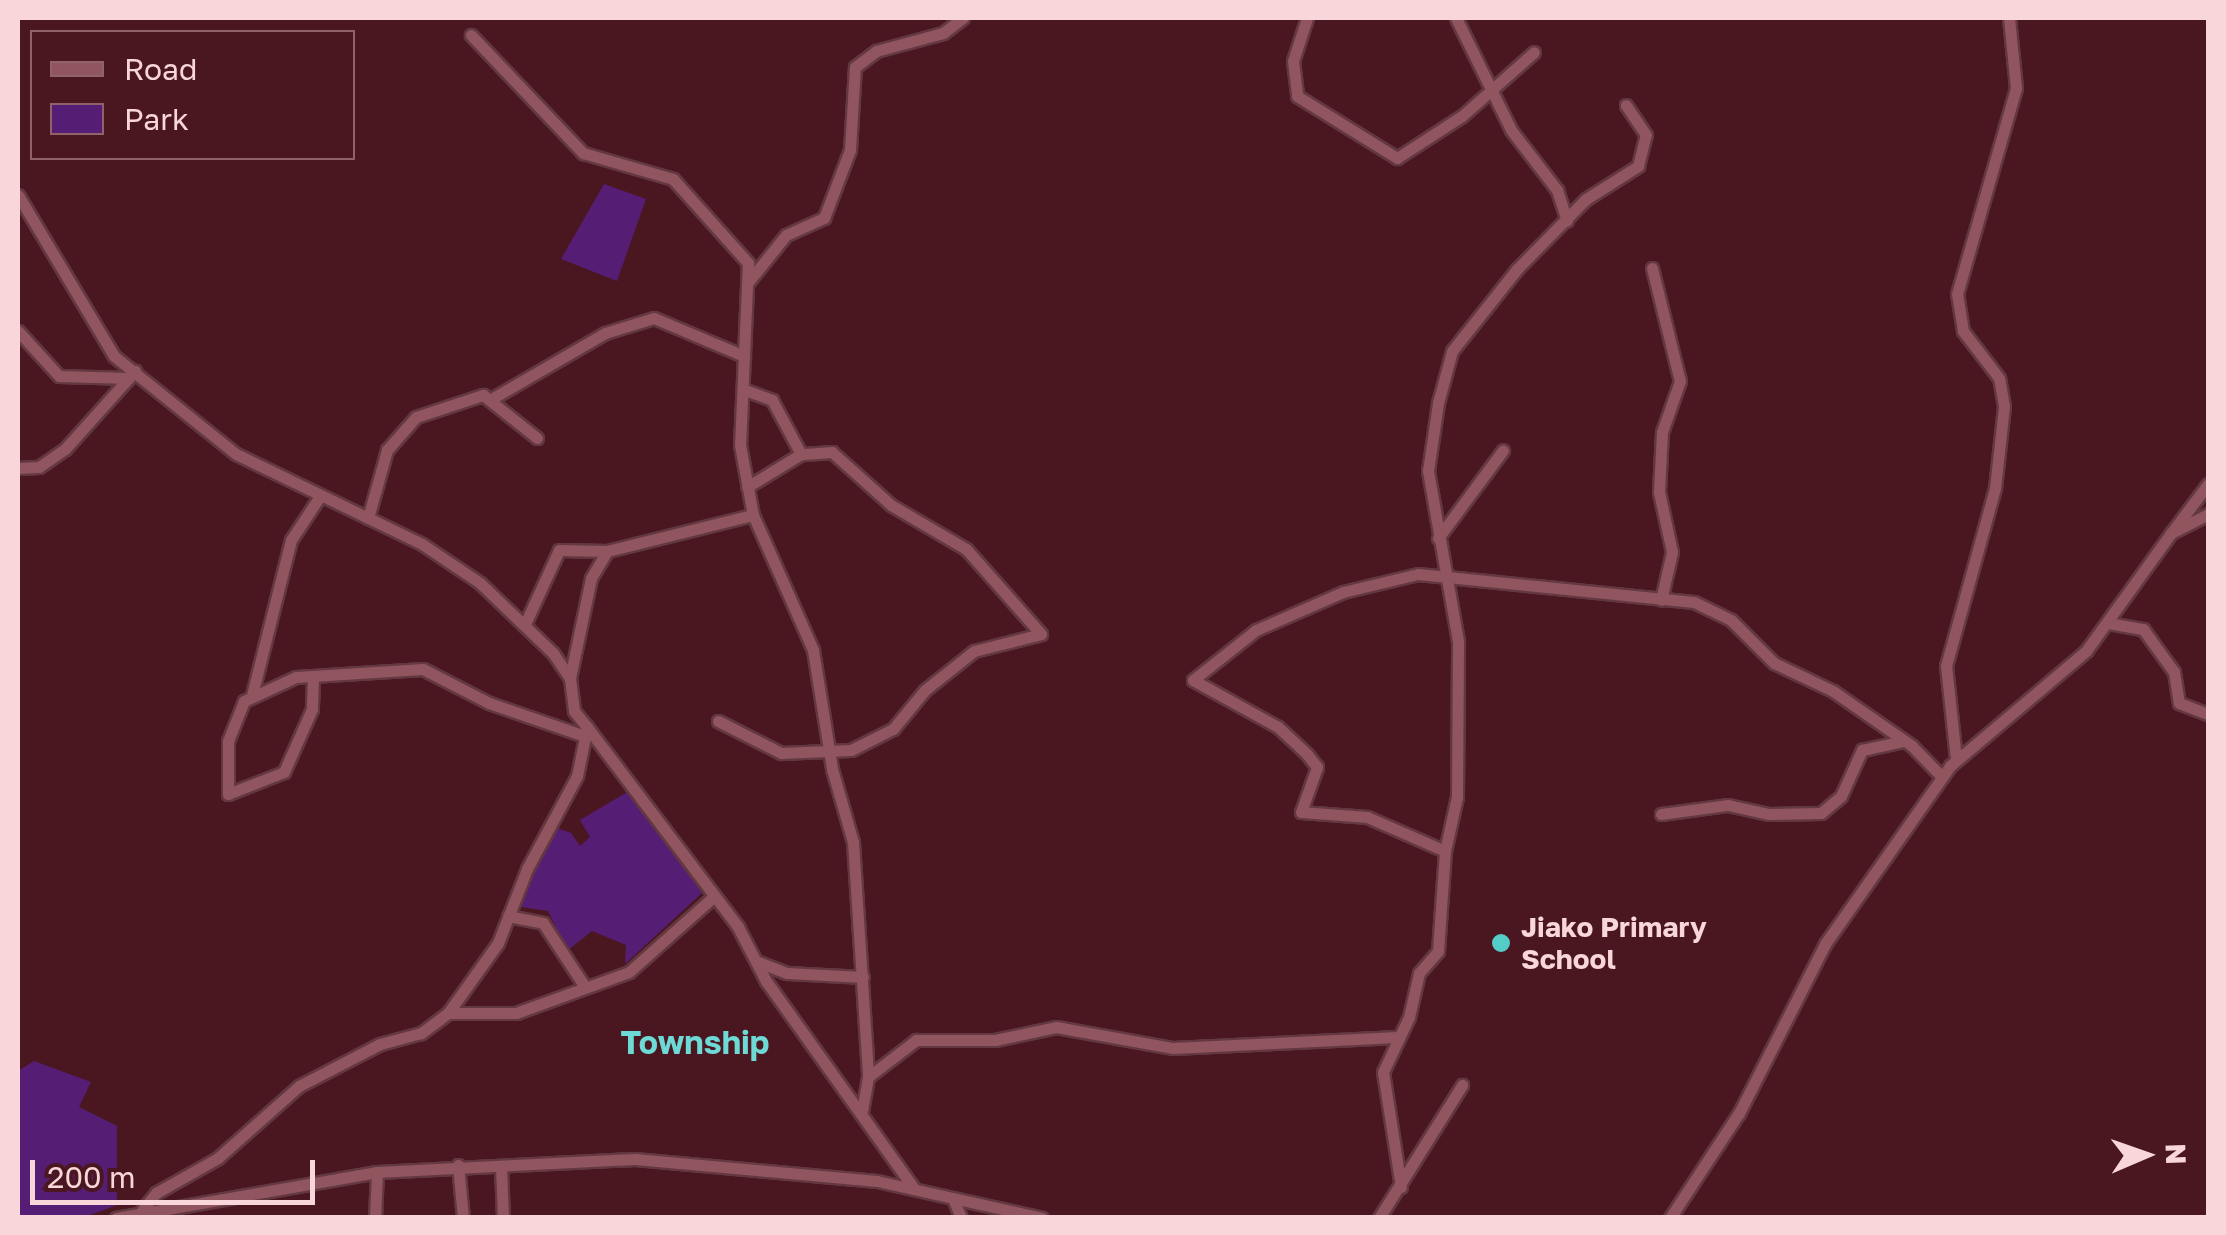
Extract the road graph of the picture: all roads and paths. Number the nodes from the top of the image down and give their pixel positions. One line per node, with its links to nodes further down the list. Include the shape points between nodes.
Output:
1 (963, 18): 12 (street, via 943,34 876,52 855,67 848,158 824,218 786,235)
2 (1306, 18): 7 (street, via 1292,60 1292,89 1389,157 1462,116)
3 (1456, 18): 7 (street)
4 (2010, 18): 43 (street, via 2016,88 1957,294 1963,331 1999,378 2004,406 1995,488 1946,666)
5 (472, 35): 12 (street, via 583,153 659,174 687,191 745,255)
6 (1534, 52): 7 (street)
7 (1490, 87): 10 (street, via 1511,130 1557,190)
8 (1626, 106): 10 (street, via 1646,135 1638,166 1586,199)
9 (18, 195): 15 (street, via 105,342)
10 (1567, 220): 29 (street, via 1517,269 1448,360 1428,461)
11 (1652, 268): 32 (street, via 1680,381 1662,432 1659,492 1672,552)
12 (749, 281): 14 (street)
13 (18, 331): 15 (street, via 59,376)
14 (744, 356): 16 (street); 17 (street, via 654,318 604,332)
15 (132, 375): 21 (street, via 65,449 39,467); 24 (street, via 211,438)
16 (746, 390): 20 (street, via 772,400); 23 (street, via 740,445)
17 (494, 398): 18 (street); 27 (street, via 470,396 403,425 377,471)
18 (537, 438)
19 (1503, 450): 29 (street)
20 (801, 454): 23 (street); 42 (street, via 832,452 891,505 966,550 1041,634 974,651 924,690 884,736)
21 (18, 468)
22 (2208, 484): 28 (street)
23 (747, 487): 26 (street)
24 (320, 496): 27 (street); 37 (street, via 291,540)
25 (2208, 514): 28 (street)
26 (753, 515): 30 (street); 42 (street, via 813,650)
27 (368, 518): 34 (street, via 458,568)
28 (2171, 533): 33 (street)
29 (1438, 538): 31 (street)
30 (607, 551): 34 (street, via 559,550); 36 (street, via 588,592)
31 (1444, 575): 32 (street); 46 (street, via 1458,641 1457,797); 46 (street, via 1343,592 1244,635 1193,680 1278,727 1307,754 1317,768 1301,812 1367,817)
32 (1661, 600): 41 (street, via 1717,610 1774,663 1833,691)
33 (2108, 623): 38 (street, via 2143,629 2174,672 2179,703); 43 (street, via 2054,682)
34 (525, 624): 36 (street)
35 (313, 678): 37 (street, via 283,680); 37 (street, via 312,709 284,772 228,794 228,741); 40 (street, via 423,669 504,709)
36 (570, 678): 40 (street, via 572,704)
37 (252, 695)
38 (2208, 714)
39 (718, 721): 42 (street, via 781,753)
40 (586, 732): 47 (street); 48 (street, via 577,776)
41 (1904, 741): 44 (street); 45 (street, via 1862,750 1840,796 1821,813 1769,814 1728,805)
42 (830, 754): 50 (street, via 855,855)
43 (1956, 759): 44 (street)
44 (1942, 777): 71 (street, via 1825,944 1740,1113)
45 (1661, 814)
46 (1445, 851): 53 (street, via 1438,951 1419,973 1410,1016)
47 (712, 898): 49 (street); 51 (street, via 629,972)
48 (508, 916): 51 (street, via 544,923); 52 (street, via 498,943)
49 (758, 962): 50 (street, via 788,973); 56 (street)
50 (863, 977): 54 (street)
51 (583, 984): 52 (street, via 516,1014)
52 (448, 1012): 63 (street, via 421,1033 380,1044 299,1086 218,1158 156,1193)
53 (1396, 1036): 54 (street, via 1173,1048 1044,1028 994,1040 916,1040); 61 (street, via 1384,1072)
54 (868, 1077): 56 (street)
55 (1462, 1084): 61 (street)
56 (862, 1110): 60 (street)
57 (458, 1165): 58 (street); 59 (street); 66 (street)
58 (501, 1166): 60 (street, via 676,1160); 67 (street)
59 (377, 1172): 63 (street); 65 (street)
60 (913, 1187): 62 (street)
61 (1400, 1187): 70 (street)
62 (954, 1198): 68 (street); 69 (street)
63 (142, 1210): 64 (street)
64 (116, 1218)
65 (375, 1218)
66 (464, 1218)
67 (504, 1218)
68 (961, 1218)
69 (1042, 1218)
70 (1379, 1218)
71 (1670, 1218)

